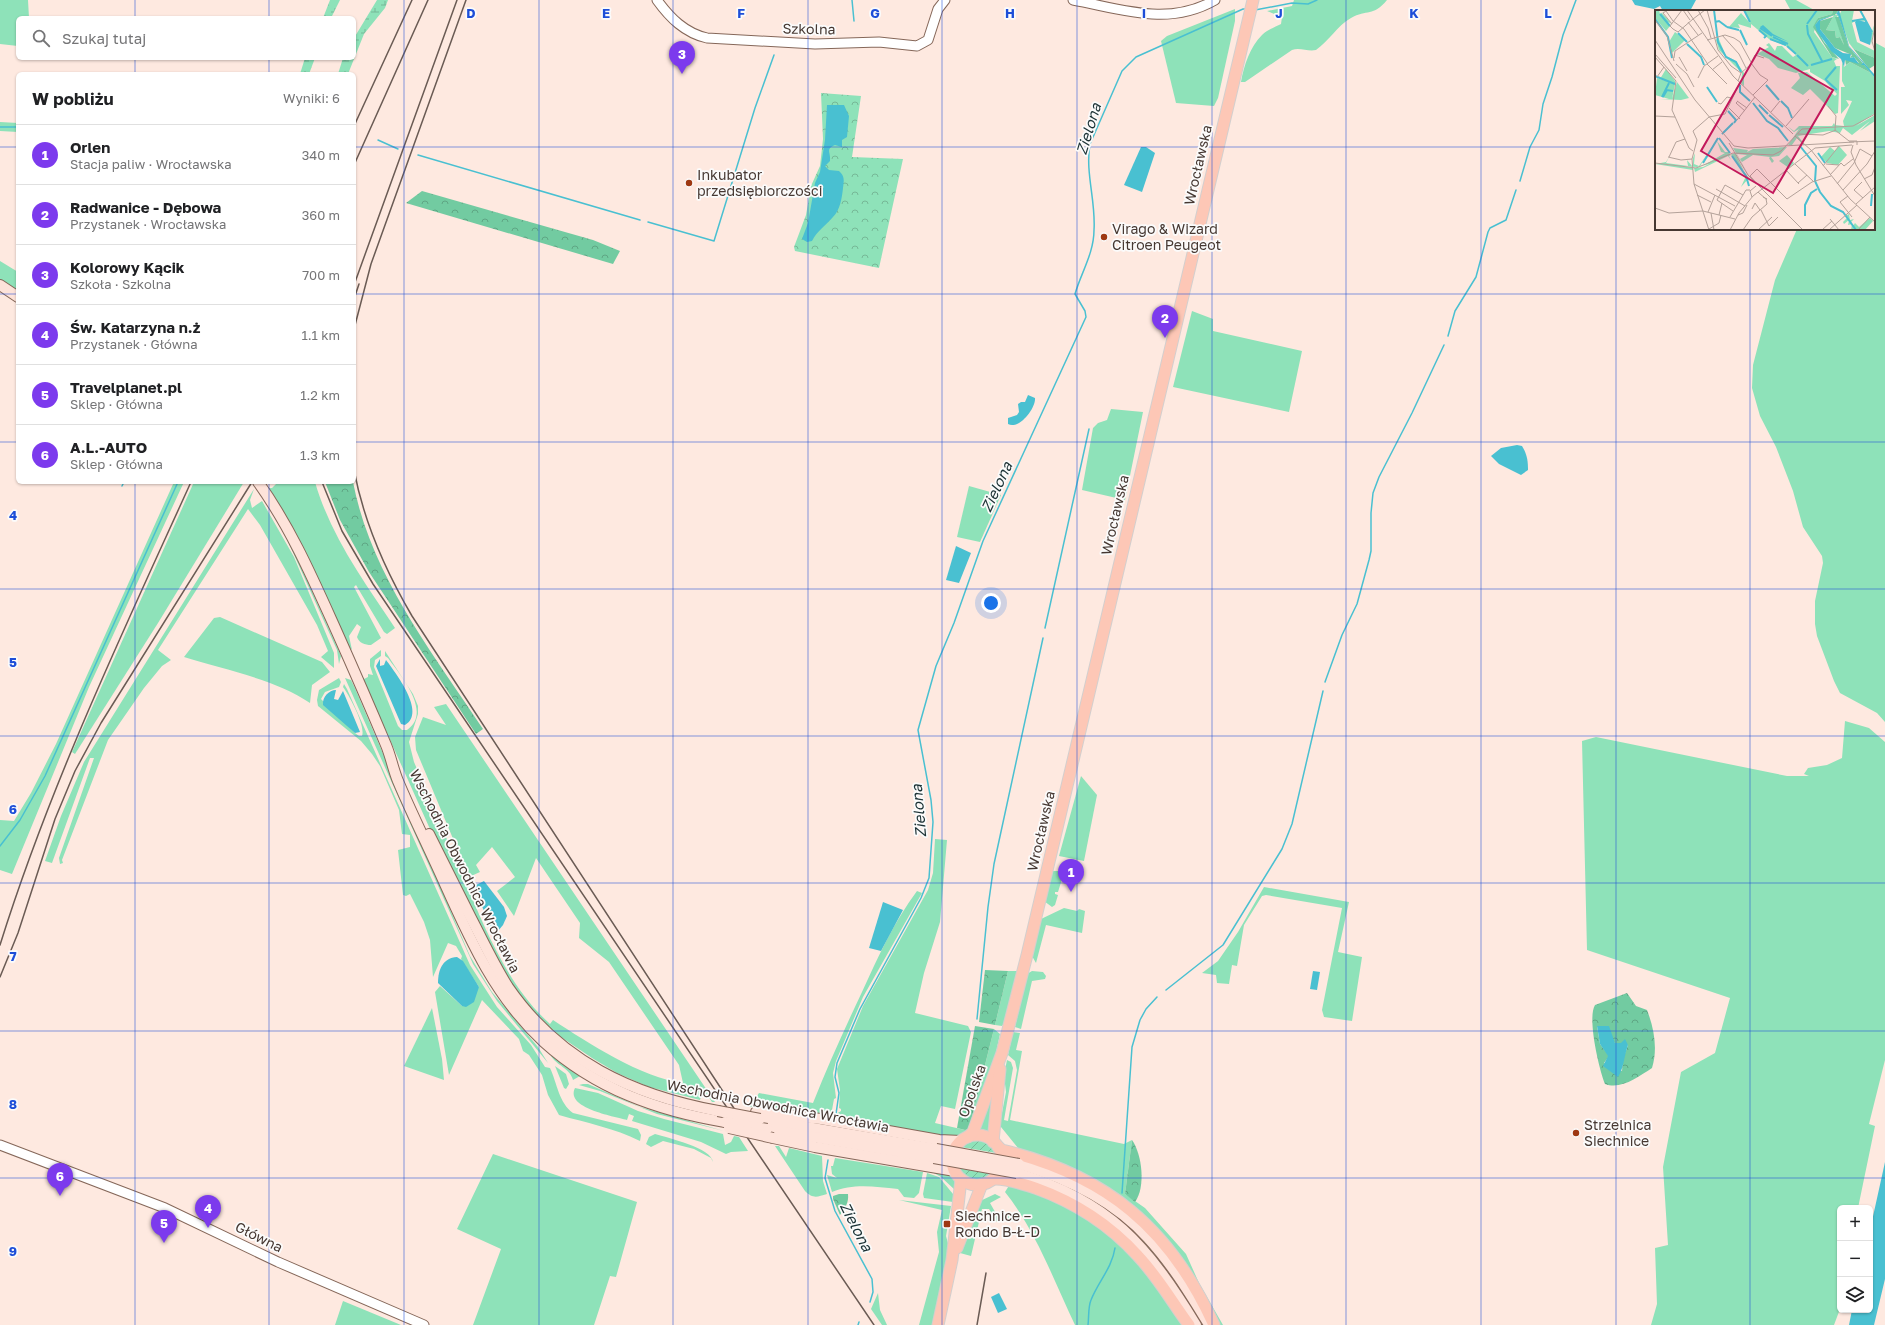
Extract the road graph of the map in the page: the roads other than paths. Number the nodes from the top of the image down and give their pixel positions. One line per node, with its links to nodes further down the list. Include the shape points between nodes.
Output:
1 (657, 0): 2 (street, Szkolna, via 678,25 707,38 815,44 879,42 917,46 928,40 938,9)
2 (945, 0)
3 (1073, 0): 4 (street, via 1158,15 1188,12)
4 (1215, 0)
5 (1252, 1): 10 (main road, Wrocławska, via 1038,911)
6 (0, 285): 7 (main road)
7 (16, 296)
8 (260, 484): 9 (main road, Wschodnia Obwodnica Wrocławia, via 276,507 304,559)
9 (387, 748): 13 (main road, Wschodnia Obwodnica Wrocławia, bridge, via 492,960 532,1017 564,1047 613,1079 667,1100 718,1111); 13 (main road, Wschodnia Obwodnica Wrocławia, via 398,780 471,944 493,982 516,1013 557,1053 607,1086 662,1108)
10 (1006, 1037): 11 (main road, Opolska)
11 (1002, 1053): 15 (main road, Opolska, via 973,1132); 16 (main road, Opolska)
12 (758, 1115): 13 (main road, bridge); 15 (main road, via 821,1119 939,1140); 18 (main road, Wschodnia Obwodnica Wrocławia)
13 (728, 1121): 14 (main road, bridge)
14 (770, 1134): 18 (main road, Wschodnia Obwodnica Wrocławia); 20 (main road, via 815,1147)
15 (965, 1139): 16 (main road, via 977,1135 986,1137); 20 (main road, via 952,1155)
16 (996, 1144): 21 (main road, via 1001,1164); 29 (main road, via 1002,1150 1075,1174 1128,1208 1175,1256 1197,1290)
17 (0, 1145): 24 (street, Główna, via 165,1208 278,1262)
18 (935, 1153): 19 (main road, Wschodnia Obwodnica Wrocławia, bridge)
19 (1018, 1169): 27 (main road, Wschodnia Obwodnica Wrocławia, via 1066,1190 1095,1207 1123,1229 1164,1274); 28 (main road, Wschodnia Obwodnica Wrocławia, via 1074,1184 1134,1224 1171,1266)
20 (958, 1175): 22 (main road, via 975,1185); 23 (main road)
21 (993, 1179): 22 (main road); 26 (main road, via 1009,1181 1052,1194 1100,1222 1138,1256)
22 (982, 1184): 23 (main road)
23 (952, 1260): 25 (main road)
24 (424, 1325)
25 (938, 1325)
26 (1189, 1325)
27 (1196, 1325)
28 (1210, 1325)
29 (1214, 1325)

